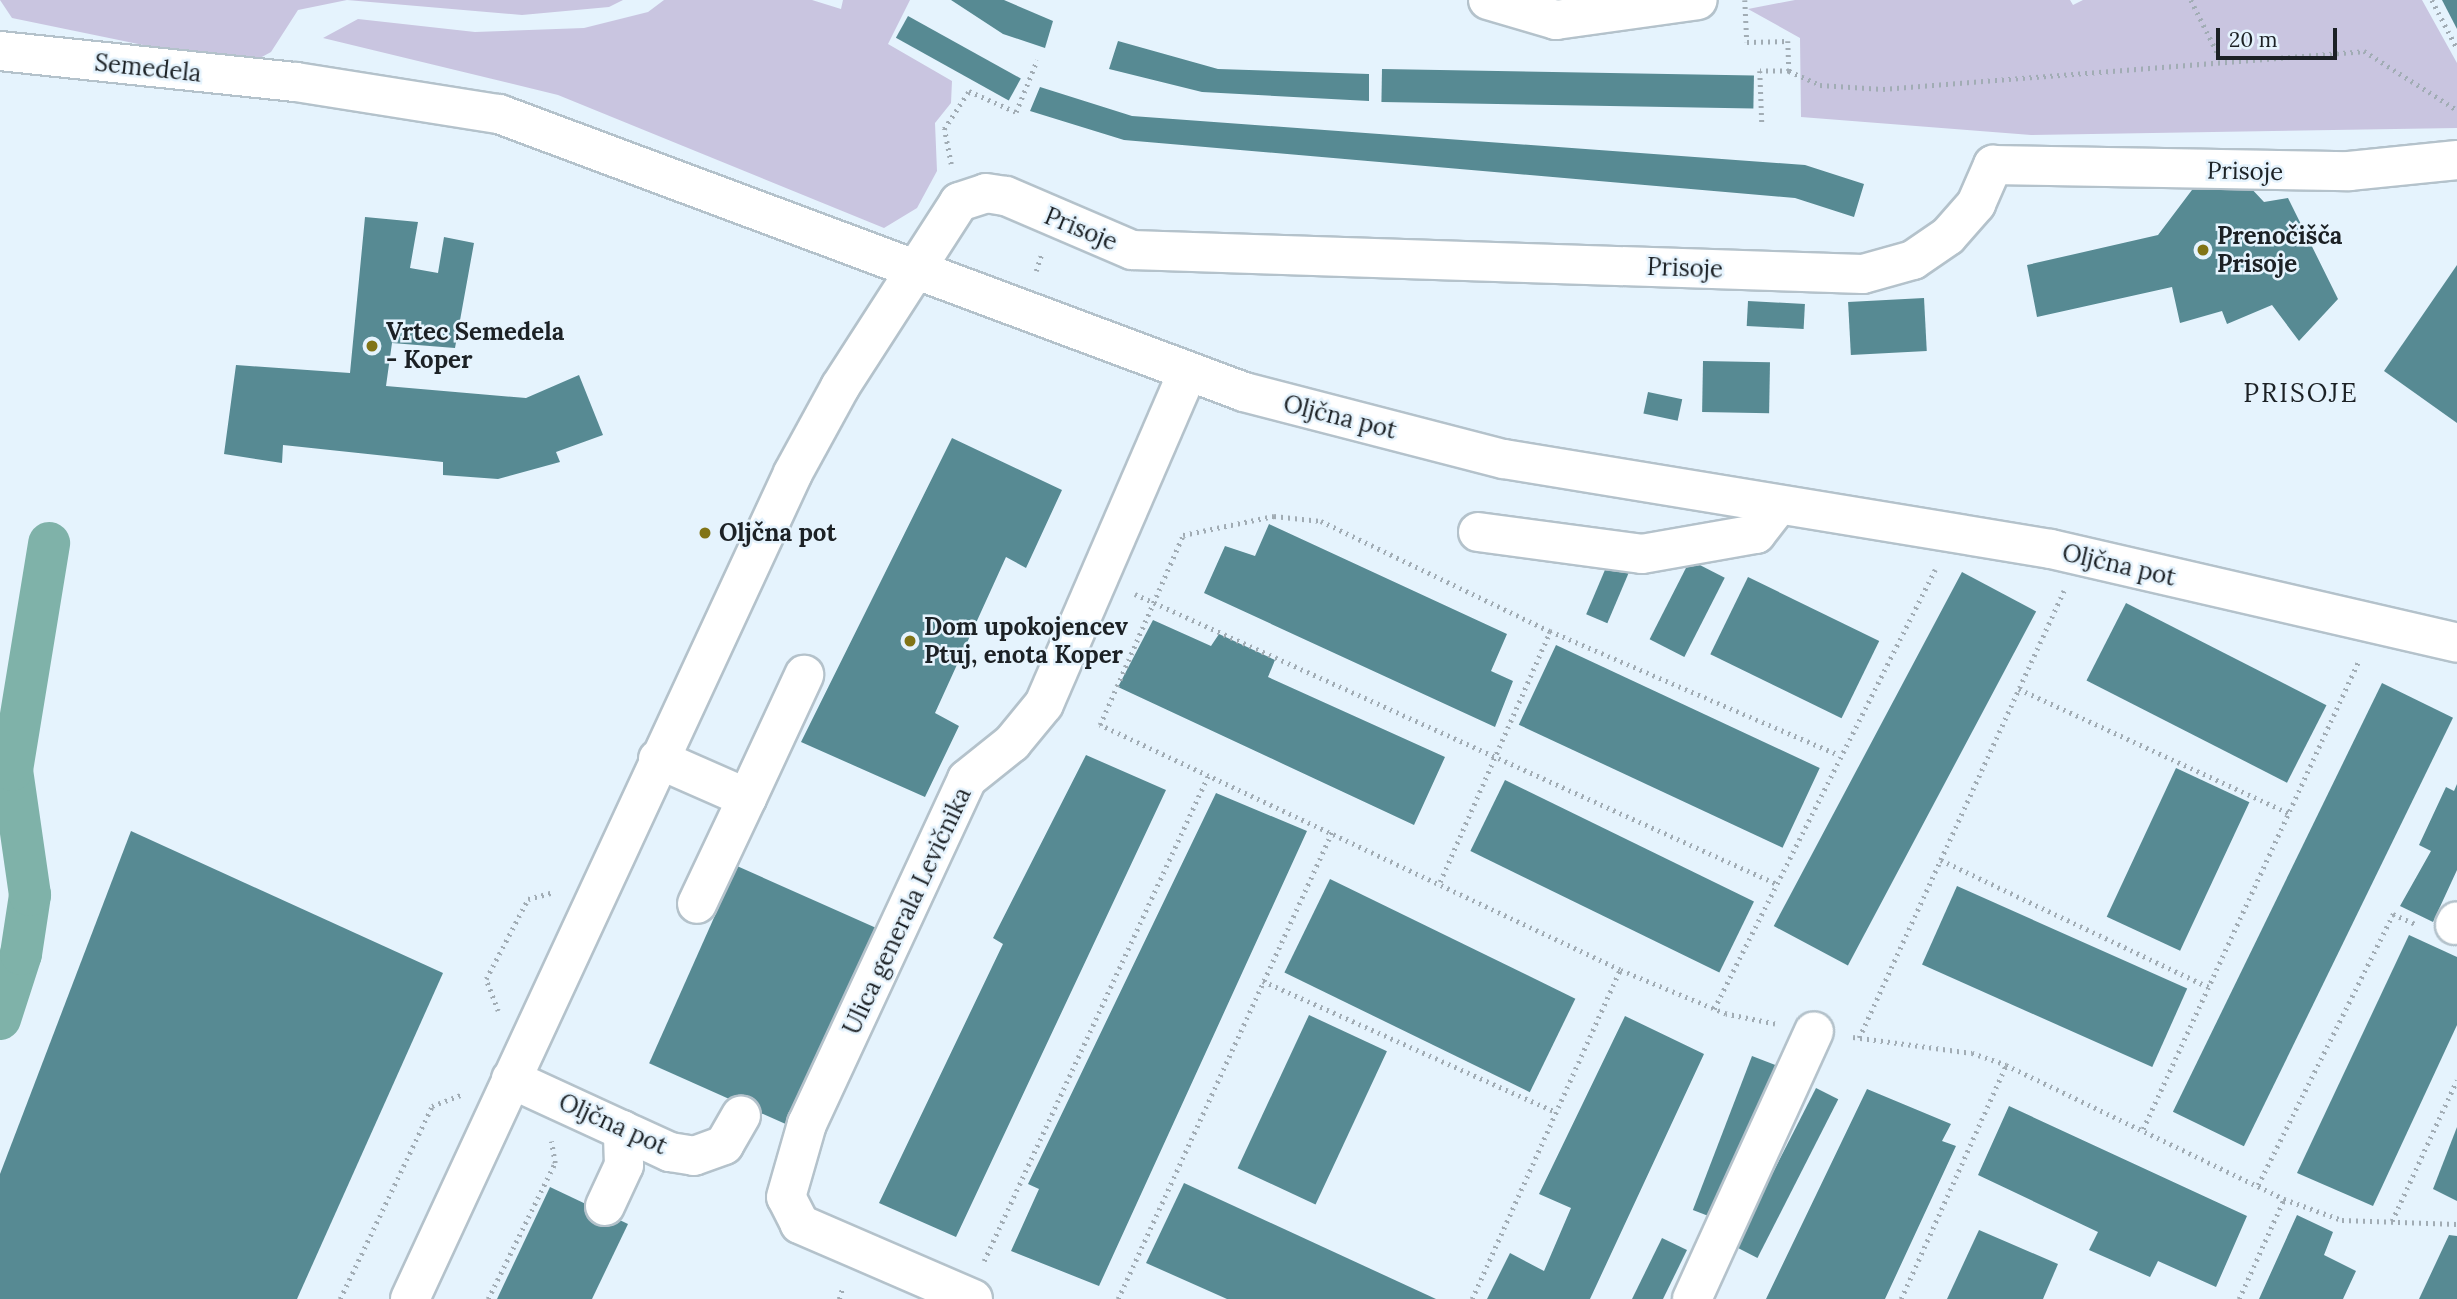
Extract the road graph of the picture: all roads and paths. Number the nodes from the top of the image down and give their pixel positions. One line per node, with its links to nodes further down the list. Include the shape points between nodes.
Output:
1 (1488, 0): 2 (street, via 1556,20)
2 (1698, 0)
3 (1745, 0): 10 (path, via 1747,42 1788,41)
4 (2191, 0): 9 (path)
5 (2432, 0): 6 (path)
6 (2457, 48)
7 (0, 51): 11 (street, Semedela)
8 (1037, 60): 15 (path, via 1016,112 969,91 944,129)
9 (2222, 62): 10 (path, via 1883,89 1820,85); 12 (path, via 2364,51)
10 (1789, 71): 13 (path, via 1760,71)
11 (296, 82): 17 (street, Oljčna pot, via 499,114)
12 (2457, 110)
13 (1762, 122)
14 (2457, 160): 15 (street, Prisoje, via 2349,172 1993,165 1976,204 1948,236 1913,260 1863,274 1132,250 1006,196 986,194)
15 (959, 202): 17 (street)
16 (1045, 246): 18 (path)
17 (916, 272): 19 (street, Oljčna pot); 33 (street, via 840,387 793,473)
18 (1033, 278)
19 (1188, 372): 20 (street, Oljčna pot, via 1244,392 1504,458); 24 (street, Ulica generala Levičnika)
20 (1778, 506): 21 (street, via 1756,534 1642,554); 22 (street, Oljčna pot)
21 (1478, 532)
22 (1954, 534): 23 (street, Oljčna pot); 40 (path)
23 (2081, 555): 26 (street, Oljčna pot); 30 (path)
24 (1099, 578): 25 (path); 61 (street, Ulica generala Levičnika, via 1044,704 1012,743 967,779 807,1124 786,1198 800,1224)
25 (1155, 602): 27 (path, via 1183,535 1274,516 1321,521); 32 (path); 34 (path, via 1100,725)
26 (2375, 624): 28 (street, Oljčna pot); 36 (path)
27 (1549, 631): 31 (path); 32 (path)
28 (2457, 643)
29 (804, 675): 35 (street)
30 (2019, 689): 36 (path); 38 (path)
31 (1837, 754)
32 (1492, 755): 39 (path); 40 (path)
33 (658, 759): 35 (street); 51 (street)
34 (1208, 776): 37 (path); 61 (path)
35 (747, 798): 41 (street)
36 (2290, 813): 45 (path)
37 (1332, 832): 39 (path); 44 (path)
38 (1941, 860): 45 (path); 48 (path)
39 (1440, 882): 43 (path)
40 (1777, 884): 46 (path)
41 (697, 904)
42 (2456, 923): 56 (path, via 2444,938 2393,914)
43 (1620, 970): 46 (path); 52 (path)
44 (1263, 981): 52 (path); 64 (path)
45 (2209, 987): 54 (path)
46 (1714, 1009): 47 (path)
47 (1814, 1031): 48 (path); 66 (street)
48 (1859, 1038): 49 (path, via 1972,1053)
49 (2006, 1065): 54 (path); 67 (path)
50 (2457, 1080): 59 (path)
51 (526, 1085): 55 (street, Oljčna pot); 62 (street); 63 (path, via 555,1163)
52 (1556, 1112): 65 (path)
53 (741, 1116): 55 (street, Oljčna pot, via 724,1145 694,1156)
54 (2143, 1129): 56 (path)
55 (623, 1130): 58 (street, via 624,1165)
56 (2258, 1185): 57 (path)
57 (2284, 1199): 59 (path, via 2342,1220); 68 (path)
58 (605, 1206)
59 (2392, 1221): 60 (path)
60 (2457, 1224)
61 (970, 1298)
62 (410, 1299)
63 (488, 1299)
64 (1118, 1299)
65 (1472, 1299)
66 (1692, 1299)
67 (1901, 1299)
68 (2239, 1299)

